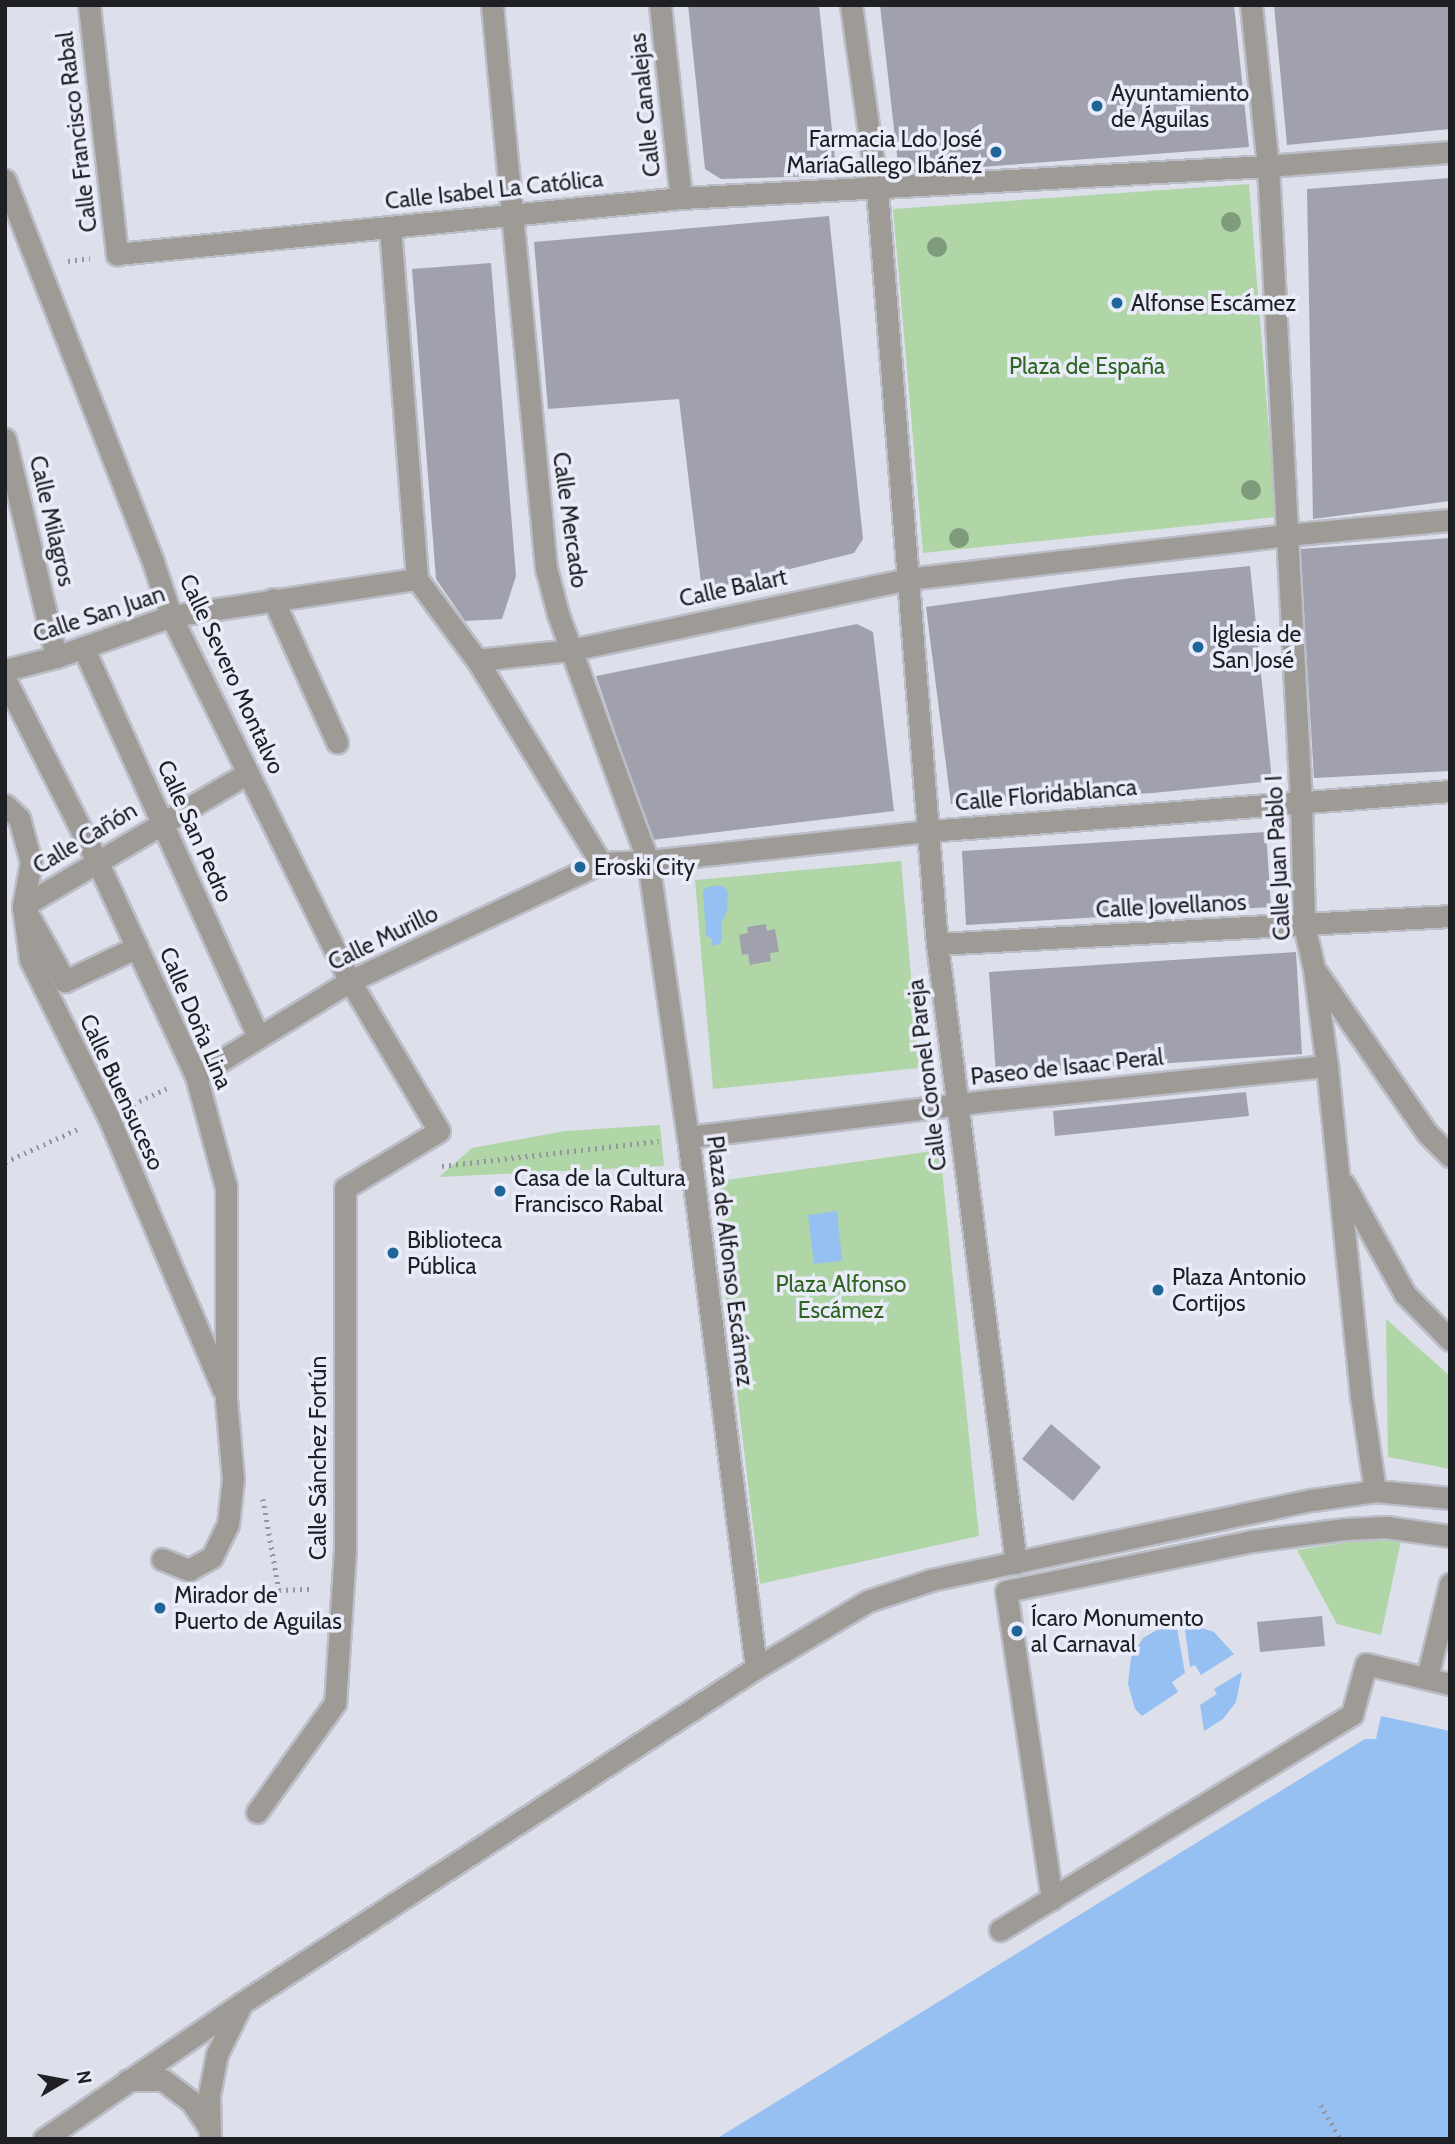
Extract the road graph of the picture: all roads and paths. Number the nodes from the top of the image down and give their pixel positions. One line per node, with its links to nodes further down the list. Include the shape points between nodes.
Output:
1 (89, 5): 13 (street, Calle Francisco Rabal)
2 (492, 5): 11 (street, Calle Mercado)
3 (660, 5): 10 (street, Calle Canalejas)
4 (851, 5): 9 (street)
5 (1251, 5): 7 (street)
6 (1450, 152): 7 (street, Calle Isabel La Católica)
7 (1268, 166): 9 (street, Calle Isabel La Católica); 17 (street)
8 (5, 180): 14 (street, Calle Severo Montalvo)
9 (877, 189): 10 (street, Calle Isabel La Católica); 19 (street)
10 (681, 198): 11 (street, Calle Isabel La Católica)
11 (510, 213): 12 (street, Calle Isabel La Católica); 23 (street, Calle Mercado, via 546,568)
12 (390, 227): 13 (street, Calle Isabel La Católica); 18 (street)
13 (117, 254): 14 (path)
14 (39, 265): 21 (street, Calle Severo Montalvo)
15 (7, 450): 24 (street, Calle Milagros)
16 (1450, 520): 17 (street, Calle Balart)
17 (1285, 535): 19 (street, Calle Balart); 31 (street, Calle Juan Pablo I)
18 (417, 579): 20 (street, Calle San Juan); 25 (street)
19 (907, 579): 23 (street, Calle Balart); 34 (street, Calle Coronel Pareja)
20 (273, 599): 21 (street, Calle San Juan); 28 (street)
21 (171, 617): 22 (street, Calle San Juan); 29 (street, Calle Severo Montalvo)
22 (83, 647): 24 (street, Calle San Juan); 33 (street, Calle San Pedro)
23 (571, 650): 25 (street, Calle Balart); 35 (street, Calle Mercado)
24 (57, 657): 26 (street, Calle San Juan)
25 (477, 660): 37 (street)
26 (5, 670)
27 (5, 679): 36 (street, Calle Doña Lina)
28 (337, 742)
29 (248, 773): 33 (street, Calle Cañón); 44 (street, Calle Severo Montalvo)
30 (1450, 790): 31 (street, Calle Floridablanca)
31 (1301, 800): 34 (street, Calle Floridablanca); 40 (street, Calle Juan Pablo I)
32 (5, 805): 38 (street, Calle Buensuceso, via 19,818 31,862)
33 (163, 821): 36 (street, Calle Cañón); 45 (street, Calle San Pedro)
34 (928, 831): 35 (street, Calle Floridablanca); 41 (street, Calle Coronel Pareja)
35 (648, 861): 37 (street, Calle Floridablanca); 50 (street, Plaza de Alfonso Escámez)
36 (98, 863): 38 (street, Calle Cañón); 42 (street, Calle Doña Lina)
37 (601, 863): 44 (street, Calle Murillo)
38 (23, 906): 42 (street, via 65,981); 55 (street, Calle Buensuceso, via 30,960 108,1115)
39 (1450, 916): 40 (street, Calle Jovellanos)
40 (1304, 925): 41 (street, Calle Jovellanos); 43 (street, Calle Juan Pablo I)
41 (937, 943): 48 (street, Calle Coronel Pareja)
42 (137, 947): 47 (street, Calle Doña Lina)
43 (1314, 968): 46 (street, Calle Juan Pablo I); 51 (street, via 1427,1133)
44 (350, 981): 45 (street, Calle Murillo); 49 (street, Calle Severo Montalvo)
45 (258, 1037): 47 (street, Calle Murillo)
46 (1327, 1066): 48 (street, Paseo de Isaac Peral); 53 (street, Calle Juan Pablo I)
47 (196, 1076): 55 (street, Calle Doña Lina, via 226,1186)
48 (956, 1105): 50 (street, Paseo de Isaac Peral); 61 (street, Calle Coronel Pareja)
49 (439, 1131): 63 (street, Calle Sánchez Fortún, via 345,1188)
50 (688, 1138): 52 (path); 64 (street, Plaza de Alfonso Escámez)
51 (1450, 1156)
52 (472, 1164)
53 (1339, 1176): 54 (street, Calle Juan Pablo I, via 1405,1294); 57 (street, Calle Juan Pablo I, via 1360,1396)
54 (1450, 1340)
55 (226, 1399): 56 (street, Calle Doña Lina)
56 (233, 1479): 60 (street, Calle Doña Lina, via 228,1524 212,1557 189,1570); 63 (path, via 260,1479 279,1590)
57 (1375, 1490): 58 (street); 61 (street)
58 (1450, 1498)
59 (1450, 1536): 68 (street, via 1386,1527 1345,1529 1252,1541 1006,1591)
60 (162, 1559)
61 (1016, 1563): 64 (street, via 931,1580 868,1601)
62 (1450, 1584): 65 (street)
63 (343, 1588): 67 (street, Calle Sánchez Fortún, via 335,1703)
64 (756, 1668): 70 (street)
65 (1427, 1678): 66 (street); 68 (street, via 1366,1664 1352,1714)
66 (1450, 1684)
67 (257, 1812)
68 (1052, 1899): 69 (street)
69 (1000, 1930)
70 (243, 2003): 71 (street); 73 (street, via 217,2054 209,2095)
71 (128, 2080): 73 (street, via 163,2080 191,2101); 74 (street)
72 (1321, 2105): 75 (path)
73 (209, 2133)
74 (44, 2139)
75 (1341, 2139)

